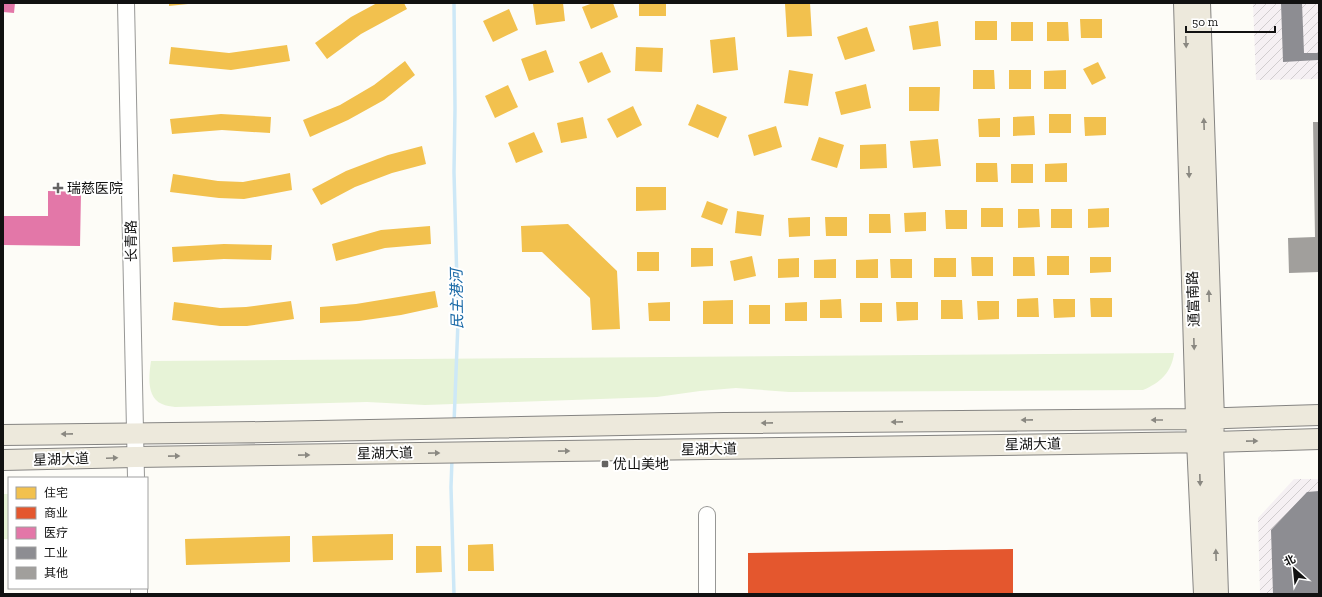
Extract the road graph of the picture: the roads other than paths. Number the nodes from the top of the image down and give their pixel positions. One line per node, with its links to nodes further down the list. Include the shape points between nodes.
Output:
1 (126, 3): 6 (street, 长青路)
2 (1184, 3): 5 (main road, 通富南路, one-way to 5)
3 (1200, 3): 5 (main road, 通富南路, one-way to 3)
4 (1319, 415): 5 (main road, 星湖大道)
5 (1205, 419): 6 (main road, 星湖大道, one-way to 6, via 724,423); 9 (main road, 通富南路)
6 (134, 433): 7 (main road, 星湖大道, one-way to 7); 10 (street, 长青路)
7 (3, 435)
8 (1319, 439): 9 (main road, 星湖大道, one-way to 8)
9 (1205, 441): 10 (main road, 星湖大道, one-way to 9); 15 (main road, 通富南路, one-way to 15); 16 (main road, 通富南路, one-way to 9)
10 (135, 457): 11 (main road, 星湖大道, one-way to 10); 12 (street, 长青路)
11 (3, 460)
12 (136, 477)
13 (707, 515): 14 (street)
14 (707, 594)
15 (1204, 594)
16 (1218, 594)

